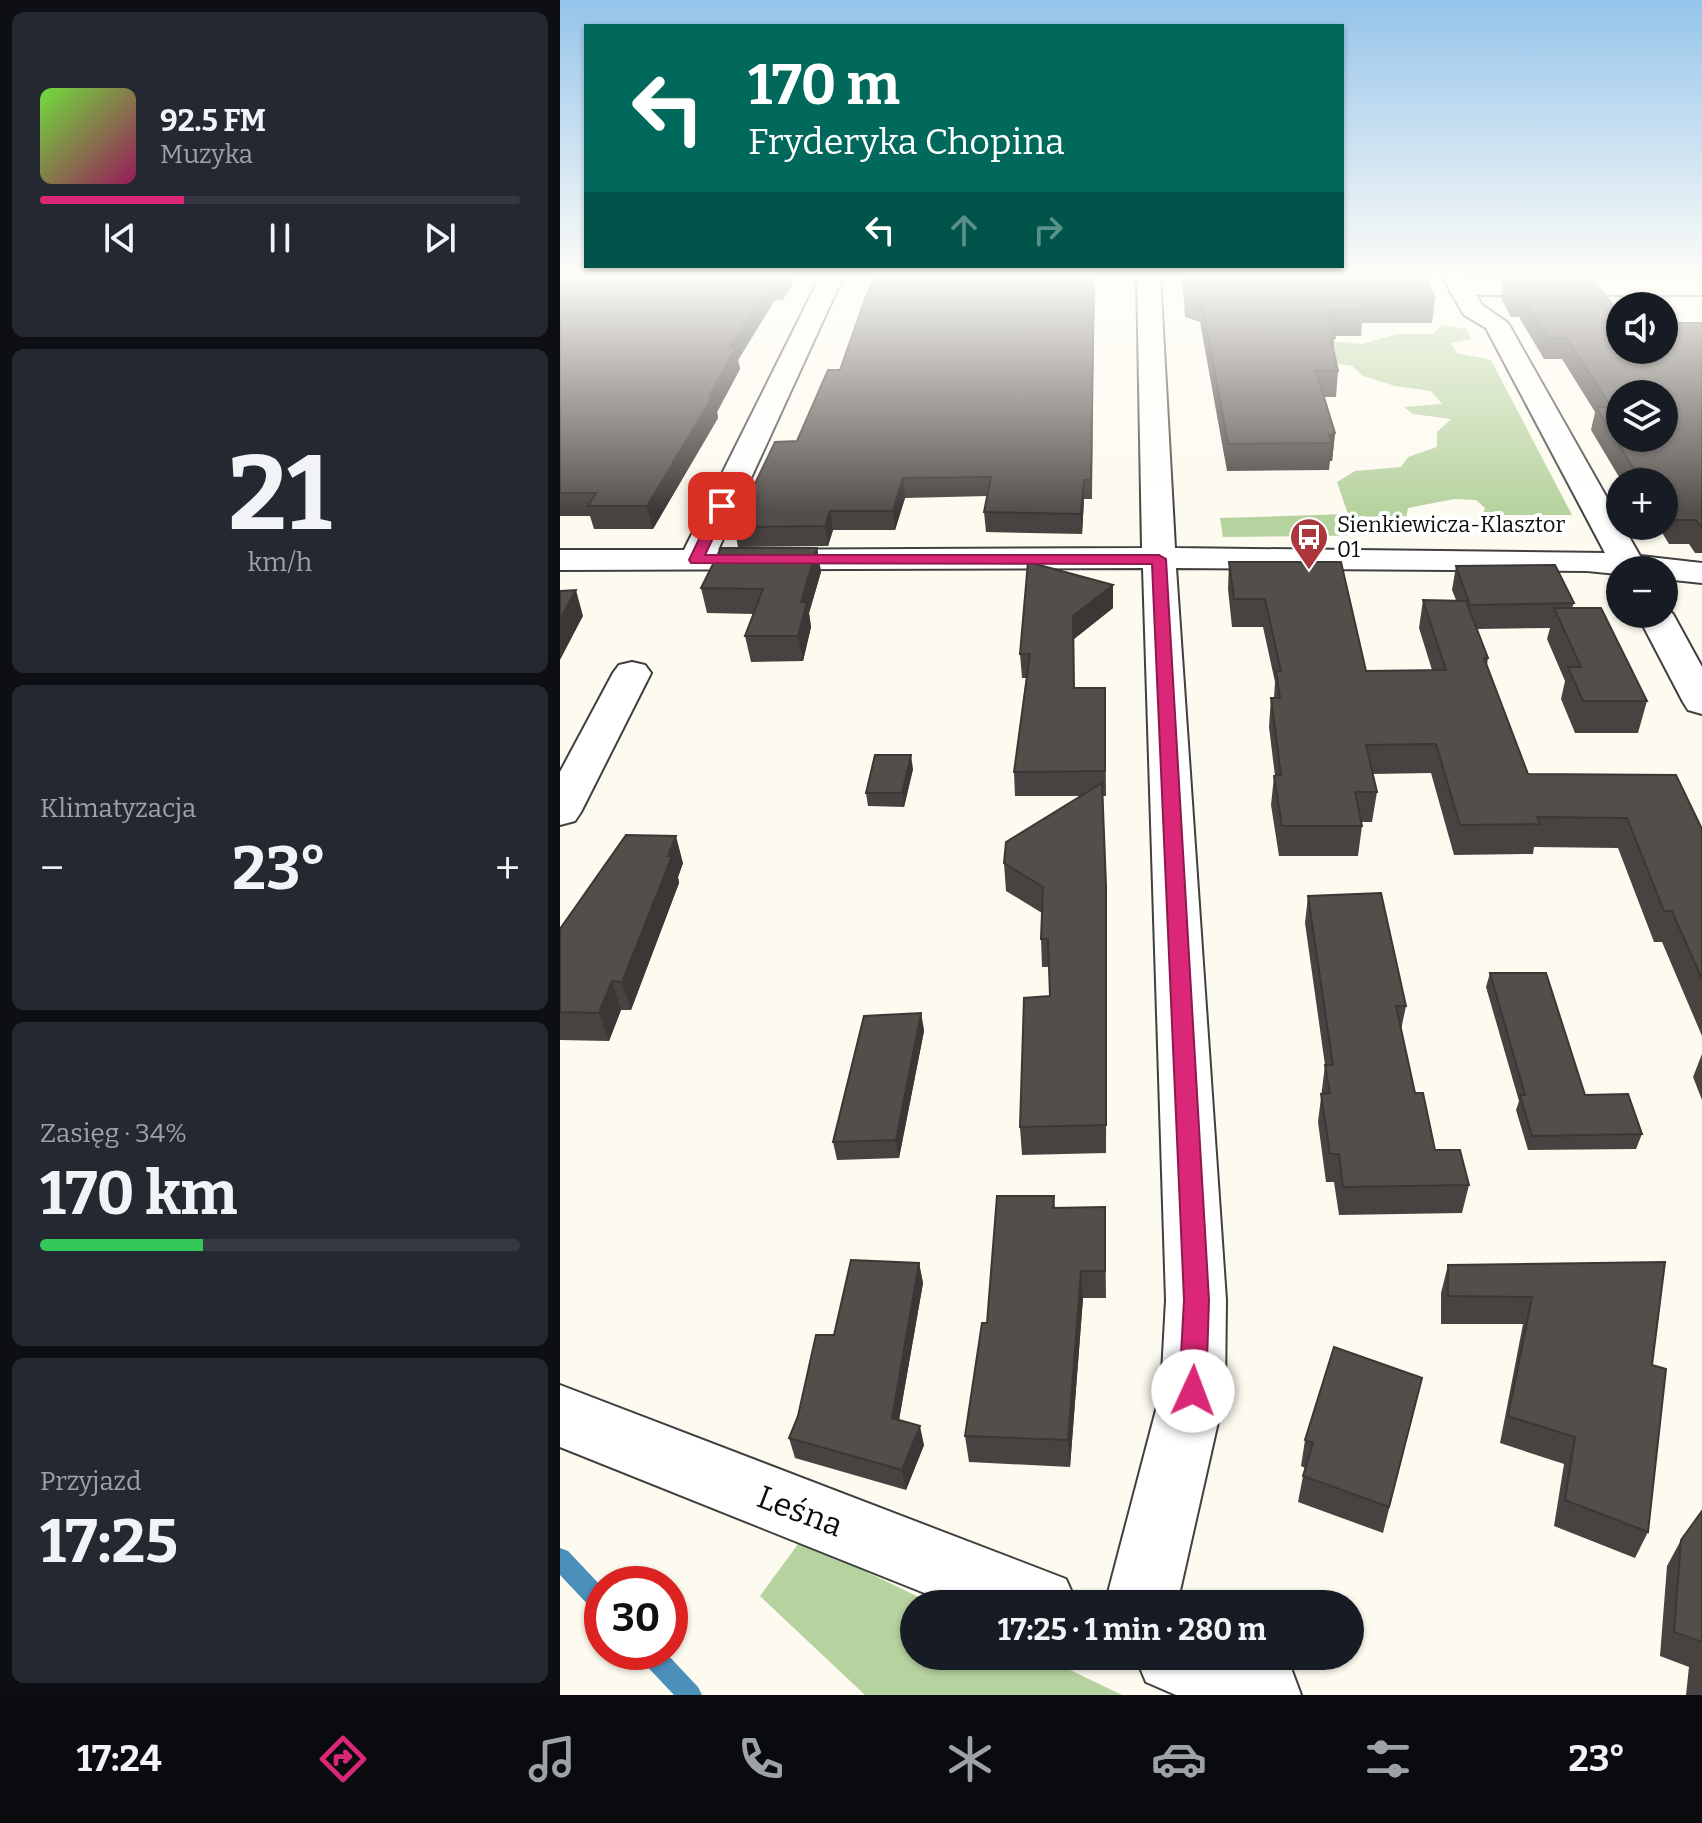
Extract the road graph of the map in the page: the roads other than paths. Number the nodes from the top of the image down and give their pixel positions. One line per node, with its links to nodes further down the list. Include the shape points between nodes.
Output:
1 (794, 354): 7 (street)
2 (1152, 354): 5 (street)
3 (1513, 354): 4 (street)
4 (1624, 556)
5 (1159, 559): 7 (street); 8 (street); 17 (street, via 1196,1300 1193,1391)
6 (560, 560): 7 (street)
7 (696, 560)
8 (1606, 566)
9 (1678, 571): 10 (street)
10 (1702, 573)
11 (1662, 628): 13 (street)
12 (632, 673): 14 (street)
13 (1702, 702)
14 (560, 812)
15 (560, 1416): 16 (street, Leśna)
16 (1005, 1590)
17 (1144, 1590)
18 (1205, 1670): 19 (street)
19 (1264, 1695)

